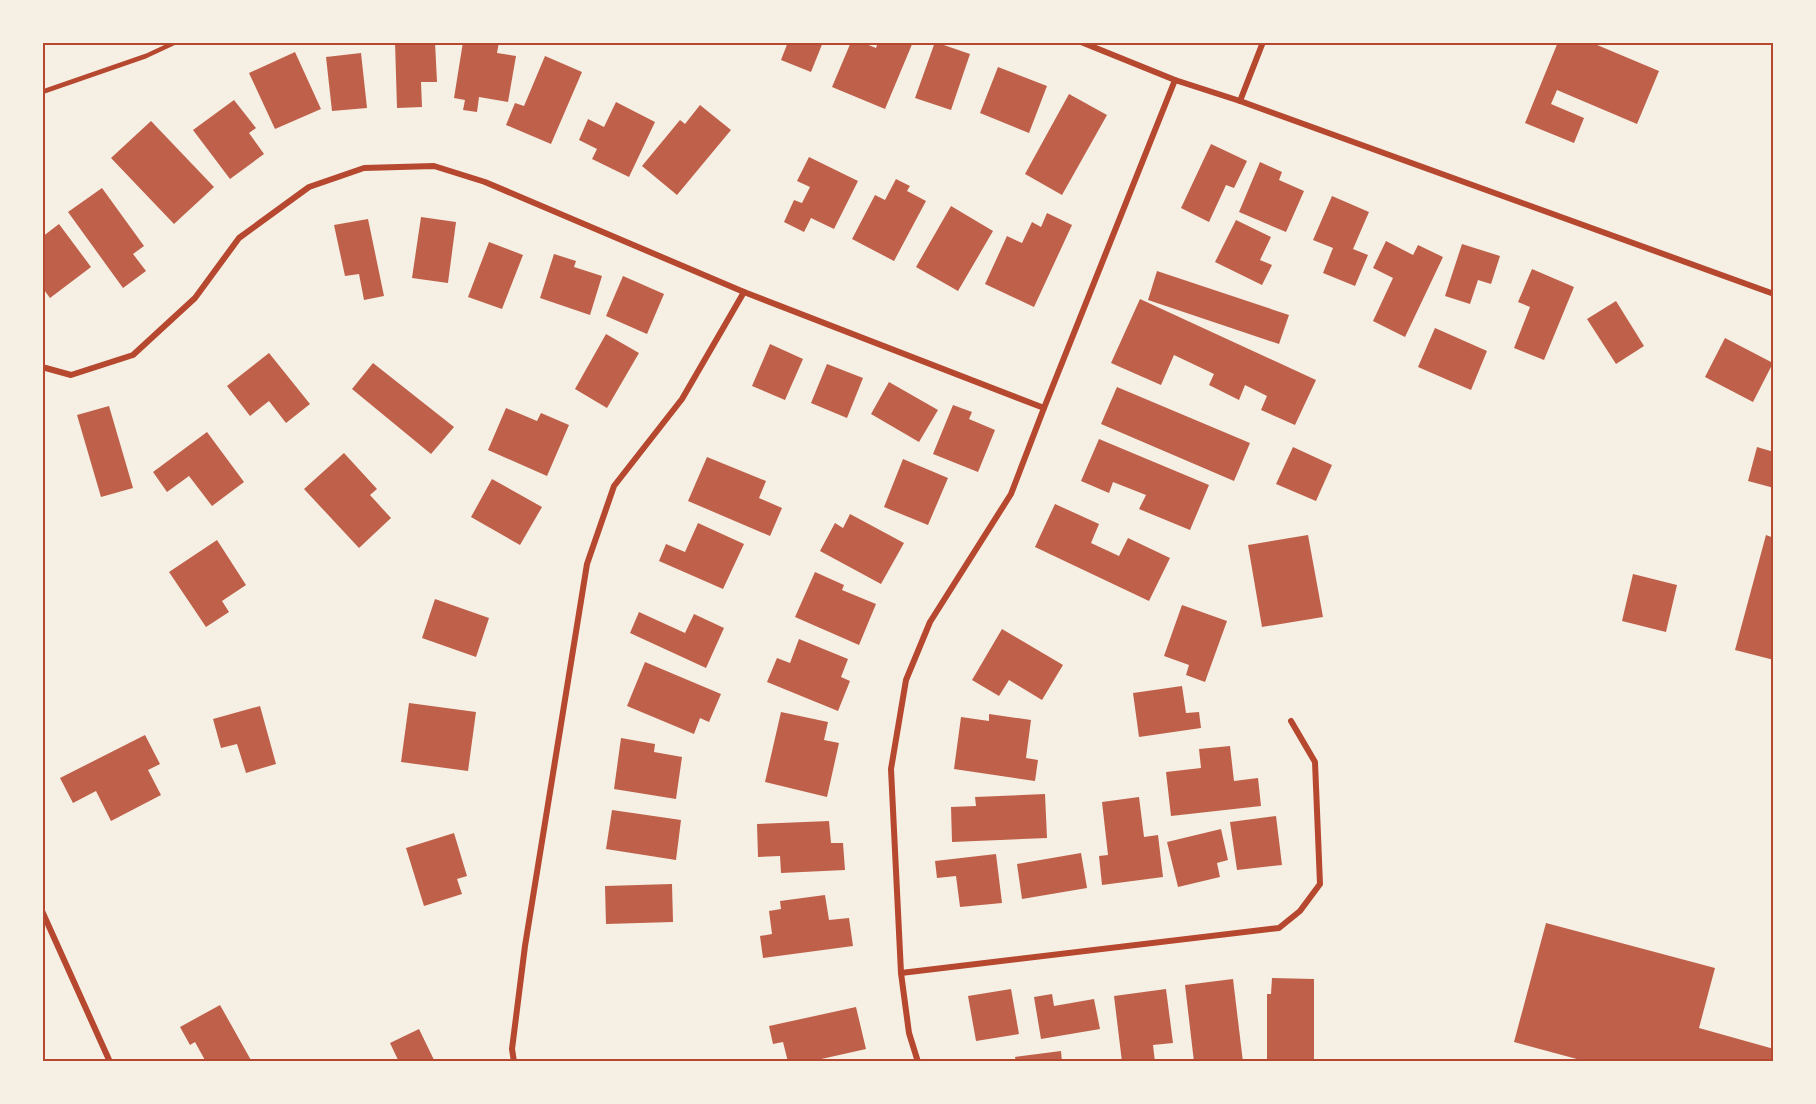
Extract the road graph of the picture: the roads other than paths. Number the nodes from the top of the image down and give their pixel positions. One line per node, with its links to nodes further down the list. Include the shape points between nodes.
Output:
1 (176, 42): 5 (lane)
2 (1081, 42): 4 (street)
3 (1263, 42): 6 (street)
4 (1175, 80): 6 (street); 10 (street)
5 (42, 92)
6 (1240, 101): 8 (street)
7 (744, 292): 9 (street, via 484,182 434,166 364,168 309,187 239,238 195,298 133,355 71,375); 10 (street); 15 (street, via 682,399 614,486 587,564 525,946 512,1049)
8 (1774, 294)
9 (42, 367)
10 (1044, 408): 13 (street, via 1011,494 930,622 906,680 891,769)
11 (1291, 722): 13 (street, via 1315,762 1320,884 1300,911 1279,928)
12 (42, 911): 14 (street)
13 (901, 973): 16 (street, via 909,1033)
14 (110, 1062)
15 (514, 1062)
16 (918, 1062)

